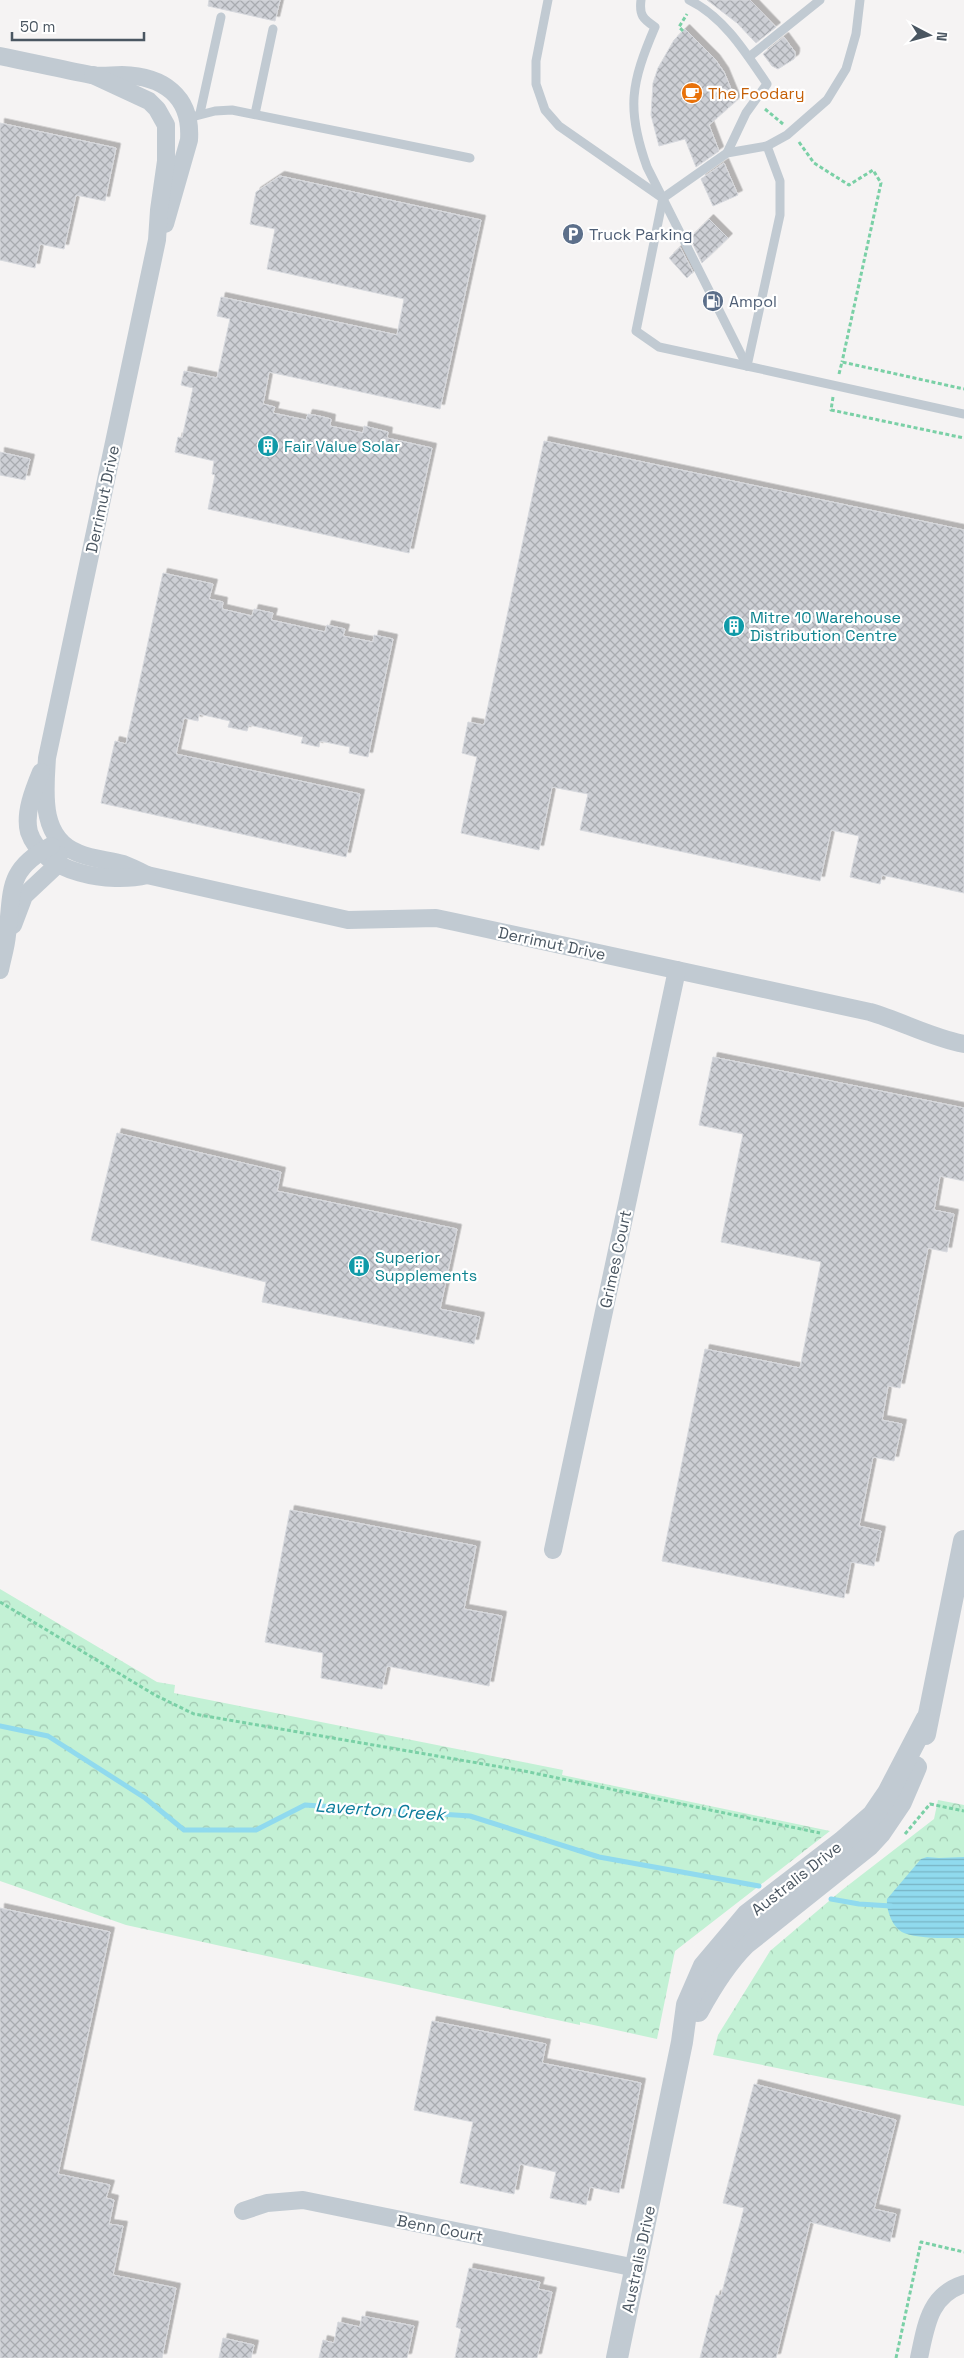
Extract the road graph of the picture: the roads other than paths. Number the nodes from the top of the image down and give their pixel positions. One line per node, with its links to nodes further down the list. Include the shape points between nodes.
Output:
1 (548, 0): 17 (lane, via 536,61 536,84 544,110 559,126)
2 (641, 0): 17 (lane, via 643,19 655,27 640,61 632,116 647,167)
3 (689, 0): 9 (lane, via 709,11)
4 (820, 0): 9 (lane)
5 (860, 0): 14 (lane, via 856,34 846,69 827,100 792,132)
6 (221, 17): 12 (lane)
7 (273, 29): 11 (lane)
8 (0, 56): 10 (street, Derrimut Drive)
9 (749, 57): 15 (lane, via 767,84 753,103)
10 (93, 75): 12 (street, Derrimut Drive, via 130,76 164,85); 13 (street, Derrimut Drive, via 149,101)
11 (255, 114): 12 (lane, via 232,110); 16 (lane)
12 (194, 115): 13 (street); 18 (street, Derrimut Drive, via 169,213)
13 (166, 126): 18 (street, Derrimut Drive, via 166,161)
14 (767, 146): 15 (lane); 19 (lane, via 780,181 780,215)
15 (727, 153): 17 (lane)
16 (470, 158)
17 (664, 198): 19 (lane); 19 (lane, via 636,331 659,347)
18 (157, 240): 21 (street, Derrimut Drive)
19 (747, 366): 20 (lane)
20 (964, 414)
21 (46, 758): 22 (street, Derrimut Drive, via 46,812 50,827); 23 (street, Derrimut Drive, via 33,792 28,817 30,832)
22 (62, 841): 23 (street); 24 (street); 25 (street, Derrimut Drive, via 78,853 124,864)
23 (42, 851): 24 (street, Derrimut Drive); 26 (street, via 20,872 13,884)
24 (57, 865): 25 (street, Derrimut Drive, via 68,870 124,879); 26 (street, via 24,896)
25 (147, 875): 28 (street, Derrimut Drive, via 329,917 348,920 436,918)
26 (8, 934): 27 (street)
27 (0, 970)
28 (677, 970): 29 (street, Derrimut Drive, via 870,1012); 31 (street, Grimes Court)
29 (960, 1045)
30 (964, 1541): 32 (street, Australis Drive)
31 (554, 1550)
32 (926, 1720): 33 (street, Australis Drive, via 920,1758 910,1783 880,1833 733,1956 711,1986); 33 (street, Australis Drive, via 873,1815 747,1915 704,1966 687,2004)
33 (682, 2042): 35 (street, Australis Drive)
34 (244, 2211): 35 (street, Benn Court, via 276,2202 308,2201)
35 (636, 2268): 37 (street, Australis Drive)
36 (964, 2284): 38 (street, via 944,2292 936,2304 928,2319)
37 (617, 2358)
38 (919, 2358)

